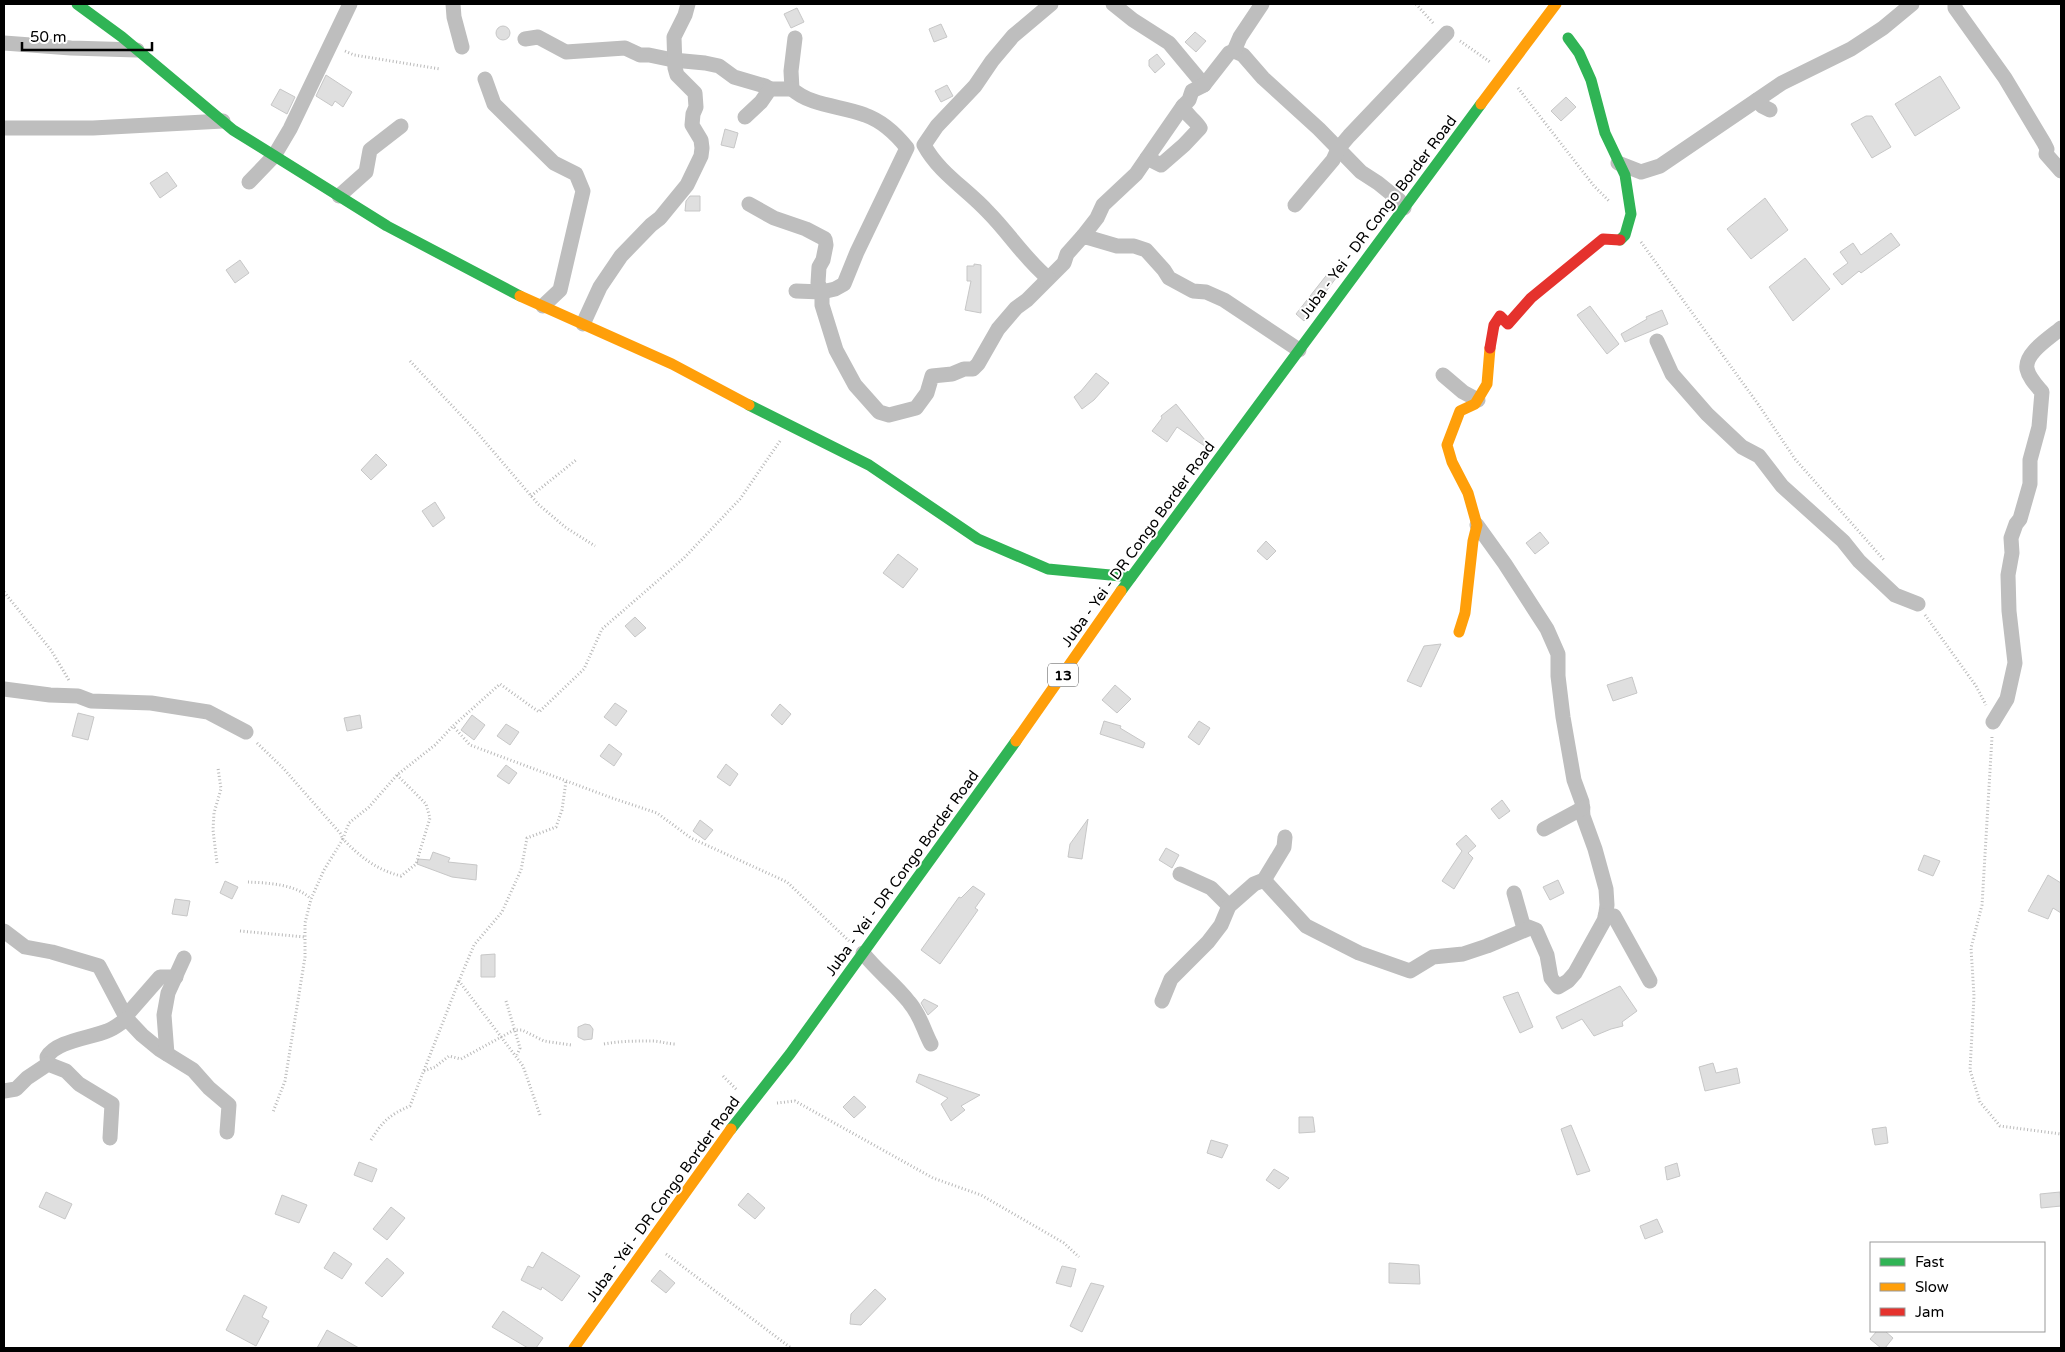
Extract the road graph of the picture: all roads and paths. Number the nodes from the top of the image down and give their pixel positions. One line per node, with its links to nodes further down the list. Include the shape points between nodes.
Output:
1 (77, 4): 18 (street)
2 (350, 4): 16 (street)
3 (453, 4): 17 (street)
4 (688, 4): 20 (street, via 674,37)
5 (1051, 4): 48 (street, via 1013,36 924,145 938,166 988,211)
6 (1113, 4): 24 (street, via 1169,43)
7 (1262, 4): 19 (street)
8 (1556, 4): 22 (street, Juba - Yei - DR Congo Border Road / 13)
9 (1912, 4): 27 (street, via 1851,49 1782,83)
10 (1955, 4): 39 (street, via 2010,86 2044,143 2046,154)
11 (1448, 33): 34 (street)
12 (795, 38): 26 (street)
13 (1568, 38): 37 (street, via 1591,80 1605,133)
14 (524, 39): 20 (street, via 538,37 566,52 625,48 640,55)
15 (4, 43): 18 (street)
16 (331, 44): 21 (path, via 354,55); 35 (street)
17 (462, 47)
18 (137, 50): 31 (street)
19 (1234, 51): 24 (street); 34 (street, via 1243,55)
20 (676, 60): 25 (street, via 719,66 734,77); 52 (street, via 677,75 695,93 692,125 701,140 700,156 681,194 621,256 600,287)
21 (440, 69)
22 (1505, 72): 45 (street, Juba - Yei - DR Congo Border Road / 13); 46 (path, via 1594,186)
23 (485, 79): 51 (street, via 494,104 554,163 576,174 583,191 560,290)
24 (1204, 85): 28 (street, via 1192,91)
25 (770, 89): 26 (street); 30 (street)
26 (792, 89): 50 (street, via 827,105 864,114 893,132 907,148 844,284)
27 (1757, 100): 29 (street); 38 (street, via 1673,158)
28 (1183, 106): 36 (street); 36 (street, via 1200,128 1160,165)
29 (1770, 110)
30 (745, 117)
31 (223, 121): 33 (street, via 93,128); 35 (street)
32 (401, 126): 42 (street, via 370,150 366,172)
33 (4, 128)
34 (1338, 149): 44 (street); 45 (street, via 1361,172 1399,200)
35 (274, 156): 40 (street); 42 (street)
36 (1146, 158): 47 (street, via 1136,174 1102,205 1097,218)
37 (1618, 163): 38 (street, via 1641,172); 41 (street, via 1625,175)
38 (1650, 169): 41 (street, via 1638,181)
39 (2061, 171)
40 (249, 182)
41 (1626, 186): 46 (street, via 1631,214)
42 (339, 196): 51 (street, via 387,226)
43 (749, 204): 50 (street, via 825,239 818,283)
44 (1295, 205)
45 (1404, 208): 55 (street, Juba - Yei - DR Congo Border Road / 13)
46 (1629, 224): 58 (street, via 1621,240 1603,239 1531,298 1508,324 1500,316 1490,342 1487,384); 64 (path, via 1795,459)
47 (1083, 236): 48 (street, via 1067,254 1064,263); 55 (street, via 1146,250 1169,278 1224,300)
48 (1048, 278): 50 (street, via 998,329 973,369 932,376 916,408 889,415 880,412 846,370 828,330)
49 (796, 291): 50 (street)
50 (822, 292)
51 (543, 306): 52 (street)
52 (583, 324): 59 (street, via 672,364)
53 (2061, 328): 71 (street, via 2030,356 2026,367 2042,392 2039,427 2030,460 2030,484 2011,538 2009,611 2015,663 2007,699)
54 (1657, 341): 67 (street, via 1672,374 1708,414 1742,447 1759,456 1782,486 1843,541 1895,595)
55 (1299, 350): 65 (street, Juba - Yei - DR Congo Border Road / 13)
56 (410, 361): 61 (path)
57 (1443, 375): 58 (street)
58 (1478, 400): 62 (street, via 1460,411 1447,445 1468,492)
59 (791, 426): 65 (street, via 869,465 978,539 1048,568); 72 (path, via 740,498 684,558 602,629 584,670 539,712 500,684)
60 (576, 460): 61 (path)
61 (531, 496): 63 (path, via 565,527)
62 (1477, 525): 68 (street, via 1465,613); 77 (street, via 1547,628 1558,654 1563,718)
63 (595, 546)
64 (1885, 562)
65 (1131, 577): 93 (street, Juba - Yei - DR Congo Border Road / 13)
66 (4, 592): 70 (path, via 51,650)
67 (1918, 604): 71 (path, via 1976,686)
68 (1459, 632)
69 (4, 689): 70 (street)
70 (78, 696): 73 (street, via 91,701 151,703 208,712)
71 (1993, 722): 117 (path, via 1982,905 1971,948 1974,996 1970,1070 1980,1102 2000,1126)
72 (453, 726): 75 (path); 76 (path, via 470,745)
73 (246, 732): 80 (path, via 283,768)
74 (218, 768): 81 (path, via 221,789 214,813)
75 (397, 775): 80 (path, via 368,807 349,822); 80 (path, via 426,804 430,818 416,864 401,876 386,872 356,853)
76 (566, 781): 93 (path, via 657,813 691,838 787,882); 96 (path, via 556,828 527,838 521,870 502,912 474,945)
77 (1582, 808): 78 (street); 88 (street, via 1606,889)
78 (1544, 828)
79 (1285, 837): 83 (street, via 1284,847)
80 (343, 839): 86 (path)
81 (217, 863)
82 (1180, 874): 87 (street, via 1211,888)
83 (1264, 880): 87 (street, via 1254,884); 89 (street, via 1306,926 1359,953 1410,971 1434,956 1471,951)
84 (248, 882): 86 (path, via 266,882 304,892)
85 (1514, 893): 89 (street, via 1523,925)
86 (311, 899): 92 (path)
87 (1229, 906): 99 (street, via 1221,926 1171,979)
88 (1605, 916): 89 (street, via 1575,973 1558,987 1551,978 1547,955 1536,930); 97 (street, via 1614,916)
89 (1530, 928)
90 (4, 931): 100 (street, via 25,947 99,966)
91 (240, 931): 92 (path)
92 (305, 937): 114 (path, via 305,957 285,1081)
93 (863, 953): 105 (street, via 909,1002 920,1017); 113 (street, Juba - Yei - DR Congo Border Road / 13)
94 (184, 958): 95 (street)
95 (176, 976): 100 (street, via 160,977); 107 (street, via 168,993 164,1015)
96 (459, 980): 102 (path); 110 (path)
97 (1650, 981)
98 (506, 1001): 101 (path)
99 (1162, 1001)
100 (126, 1018): 107 (street); 109 (street, via 108,1031 58,1047 47,1057)
101 (514, 1030): 102 (path); 106 (path, via 522,1030 544,1041); 108 (path, via 520,1048)
102 (502, 1036): 108 (path); 110 (path, via 461,1059 449,1056)
103 (604, 1044): 104 (path, via 618,1041)
104 (676, 1044)
105 (931, 1044)
106 (571, 1045)
107 (167, 1054): 116 (street, via 193,1070 229,1105)
108 (516, 1055): 115 (path)
109 (48, 1064): 112 (street, via 16,1090); 118 (street, via 66,1071 86,1089 112,1104)
110 (423, 1072): 119 (path, via 410,1106 382,1123)
111 (723, 1076): 113 (path, via 742,1096)
112 (4, 1091)
113 (754, 1099): 120 (street, Juba - Yei - DR Congo Border Road / 13); 121 (path, via 772,1103 795,1101 933,1178 981,1195 1064,1243)
114 (273, 1112)
115 (540, 1115)
116 (227, 1132)
117 (2061, 1134)
118 (110, 1138)
119 (371, 1140)
120 (650, 1241): 122 (street, Juba - Yei - DR Congo Border Road / 13); 123 (path)
121 (1079, 1256)
122 (574, 1348)
123 (791, 1348)

